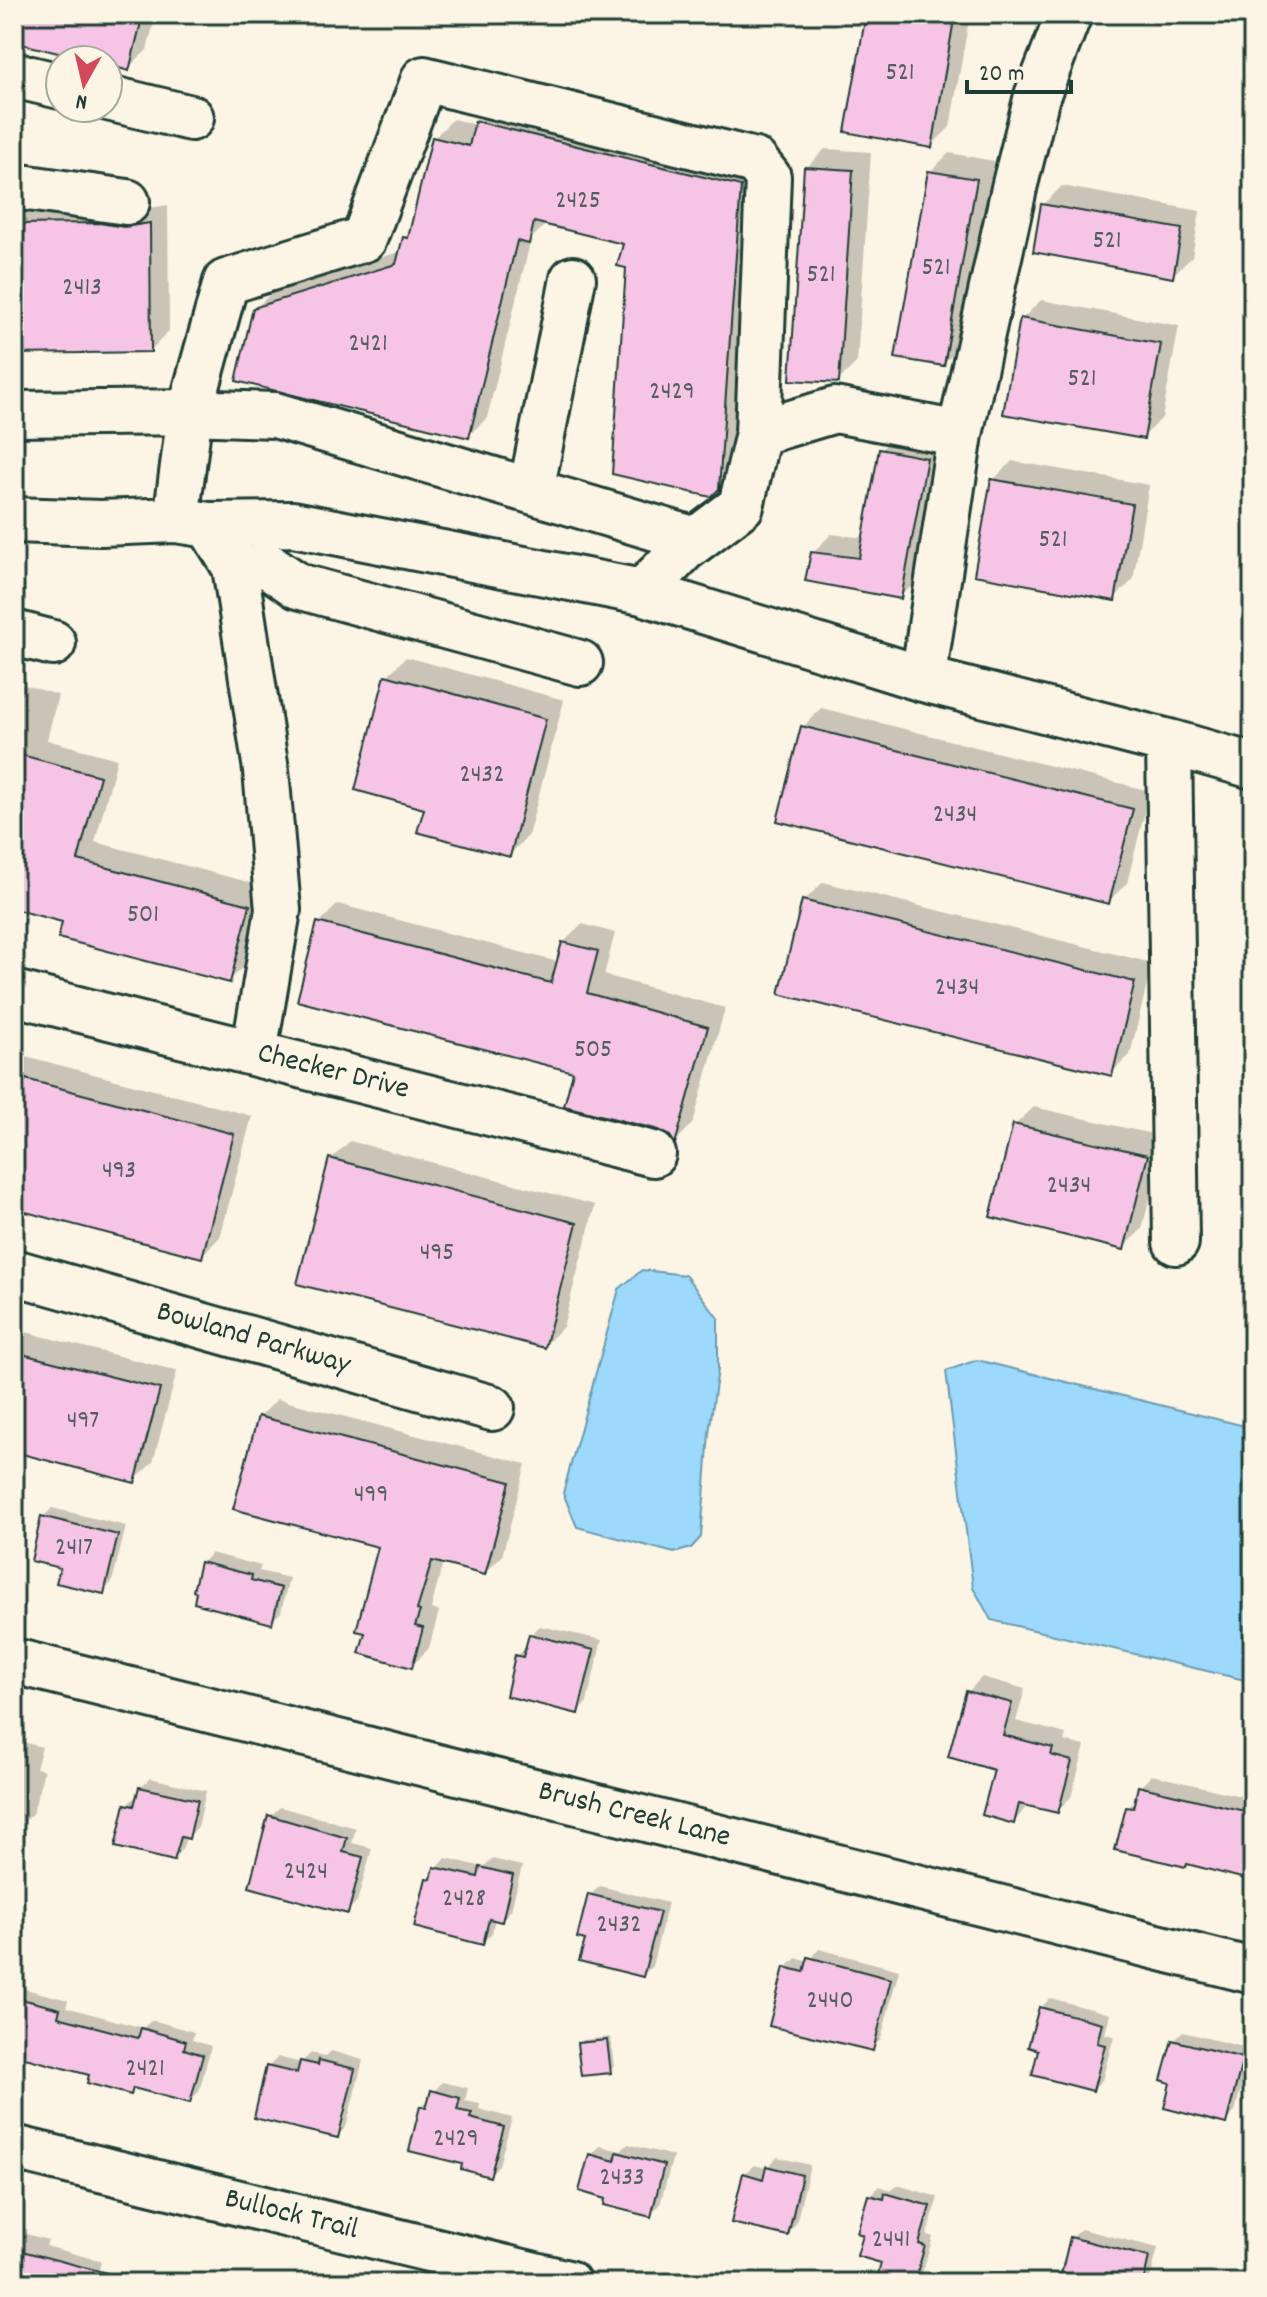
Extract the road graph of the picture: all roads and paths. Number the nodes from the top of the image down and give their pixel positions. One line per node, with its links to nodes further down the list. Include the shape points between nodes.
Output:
1 (1069, 14): 12 (street, via 1037,96)
2 (14, 75): 3 (street)
3 (44, 82)
4 (124, 102): 5 (street)
5 (191, 118)
6 (14, 186): 7 (street)
7 (127, 202)
8 (573, 279): 13 (street)
9 (190, 412): 10 (street); 11 (street, via 226,282 364,239 424,79 755,161 768,177); 13 (street, via 275,415); 15 (street)
10 (14, 414)
11 (758, 433): 12 (street, via 835,410); 16 (street, via 741,506)
12 (960, 434): 19 (street)
13 (531, 491): 16 (street)
14 (14, 520): 15 (street)
15 (193, 523): 17 (street, via 293,524); 18 (street, via 298,586); 23 (street, via 235,567 268,786 278,910)
16 (696, 540): 17 (street)
17 (642, 592): 19 (street)
18 (580, 663)
19 (923, 679): 20 (street)
20 (1169, 742): 21 (street); 25 (street)
21 (1253, 766)
22 (14, 993): 23 (street, Checker Drive)
23 (254, 1053): 24 (street, Checker Drive)
24 (653, 1154)
25 (1176, 1242)
26 (14, 1272): 27 (street, Bowland Parkway)
27 (492, 1408)
28 (14, 1661): 29 (street, Brush Creek Lane)
29 (1253, 1971)
30 (14, 2148): 31 (street, Bullock Trail)
31 (568, 2283)

